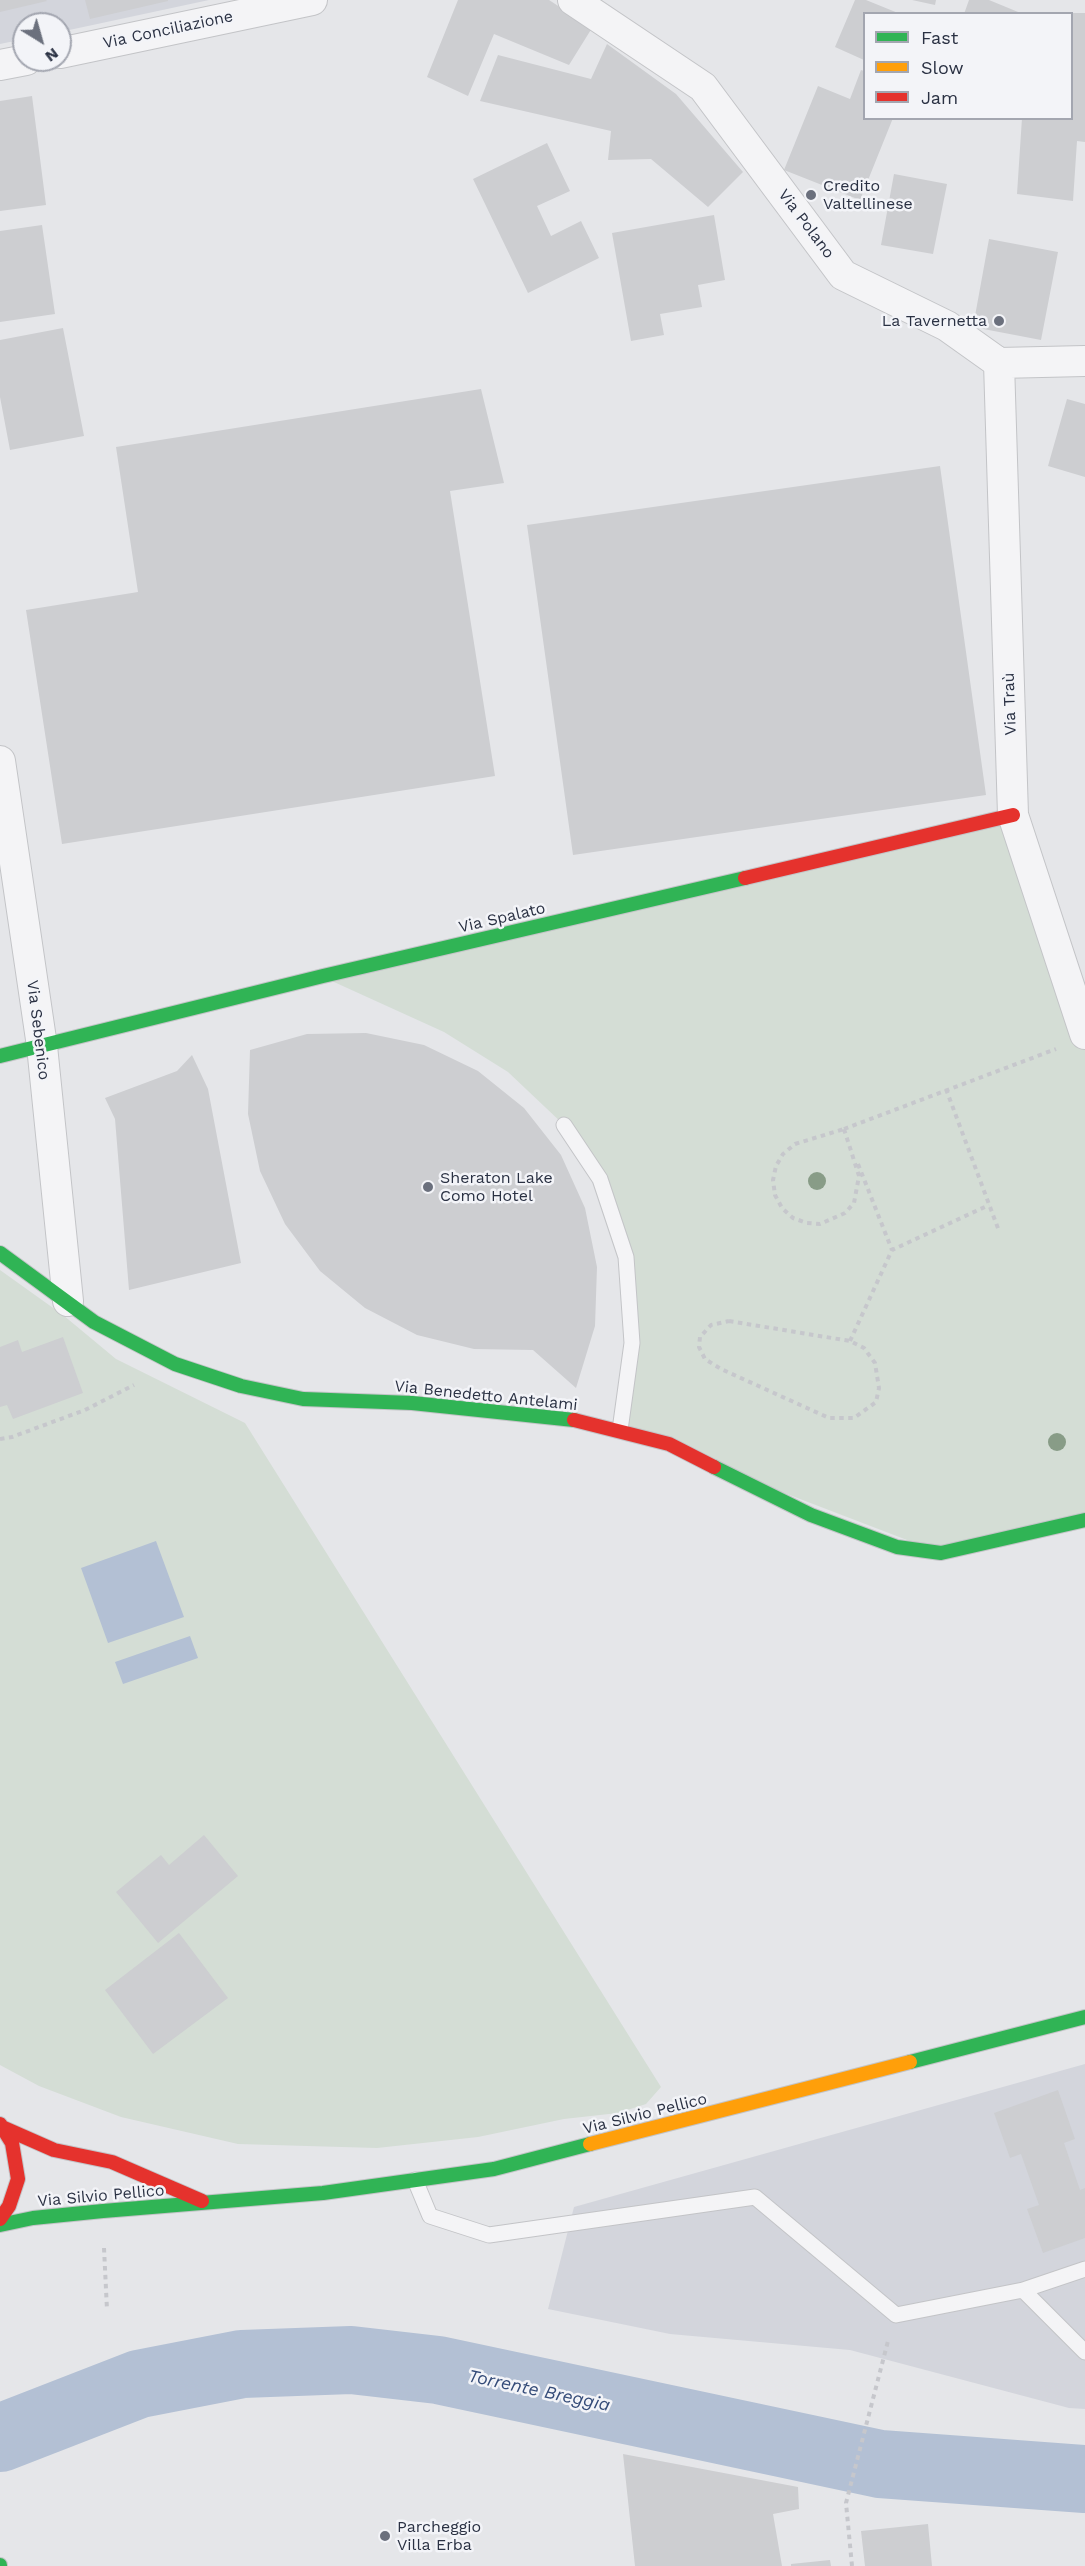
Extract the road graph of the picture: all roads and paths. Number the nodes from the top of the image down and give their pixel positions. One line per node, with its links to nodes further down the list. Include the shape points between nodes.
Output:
1 (312, 0): 3 (street, Via Conciliazione)
2 (573, 0): 5 (street, Via Polano, via 703,87 843,275 946,326)
3 (72, 50)
4 (1085, 361): 5 (street)
5 (999, 363): 7 (street, Via Traù)
6 (0, 761): 9 (street, Via Sebenico)
7 (1013, 815): 8 (street, Via Traù); 9 (street, Via Spalato, via 324,976)
8 (1079, 1033): 11 (path)
9 (42, 1047): 10 (street, Via Spalato); 19 (street, Via Sebenico)
10 (0, 1056)
11 (946, 1089): 13 (path); 15 (path)
12 (564, 1125): 22 (lane, via 600,1179 626,1257 632,1343)
13 (844, 1129): 14 (path); 14 (path, via 795,1144 783,1154 773,1180 782,1208 807,1223 820,1224 845,1213 859,1190)
14 (852, 1149): 17 (path)
15 (989, 1205): 16 (path); 17 (path)
16 (999, 1231)
17 (892, 1250): 20 (path)
18 (0, 1253): 19 (street, Via Benedetto Antelami)
19 (68, 1301): 21 (street, Via Benedetto Antelami, via 94,1322)
20 (849, 1341): 20 (path, via 864,1348 875,1363 879,1388 876,1402 854,1418 829,1418 721,1370 705,1359 699,1347 700,1337 711,1325 729,1321)
21 (175, 1364): 22 (street, Via Benedetto Antelami, via 241,1386 303,1399 435,1405 562,1418); 23 (path, via 85,1410)
22 (620, 1430): 24 (street, Via Benedetto Antelami, via 669,1444 811,1515 897,1547 941,1553)
23 (0, 1439)
24 (1085, 1520)
25 (1085, 2017): 27 (street, Via Silvio Pellico, via 494,2169)
26 (2, 2126): 28 (street, Via Silvio Pellico, via 54,2150 112,2162); 30 (street, via 12,2143 18,2179)
27 (415, 2180): 28 (street, Via Silvio Pellico); 33 (lane, via 430,2216 489,2235 755,2197 896,2315)
28 (206, 2203): 29 (street, Via Silvio Pellico)
29 (103, 2211): 31 (street, Via Silvio Pellico); 34 (path)
30 (0, 2219)
31 (0, 2225)
32 (1085, 2269): 33 (lane)
33 (1023, 2290): 35 (lane)
34 (107, 2310)
35 (1085, 2352)
36 (882, 2359): 37 (path, via 846,2503)
37 (852, 2566)

